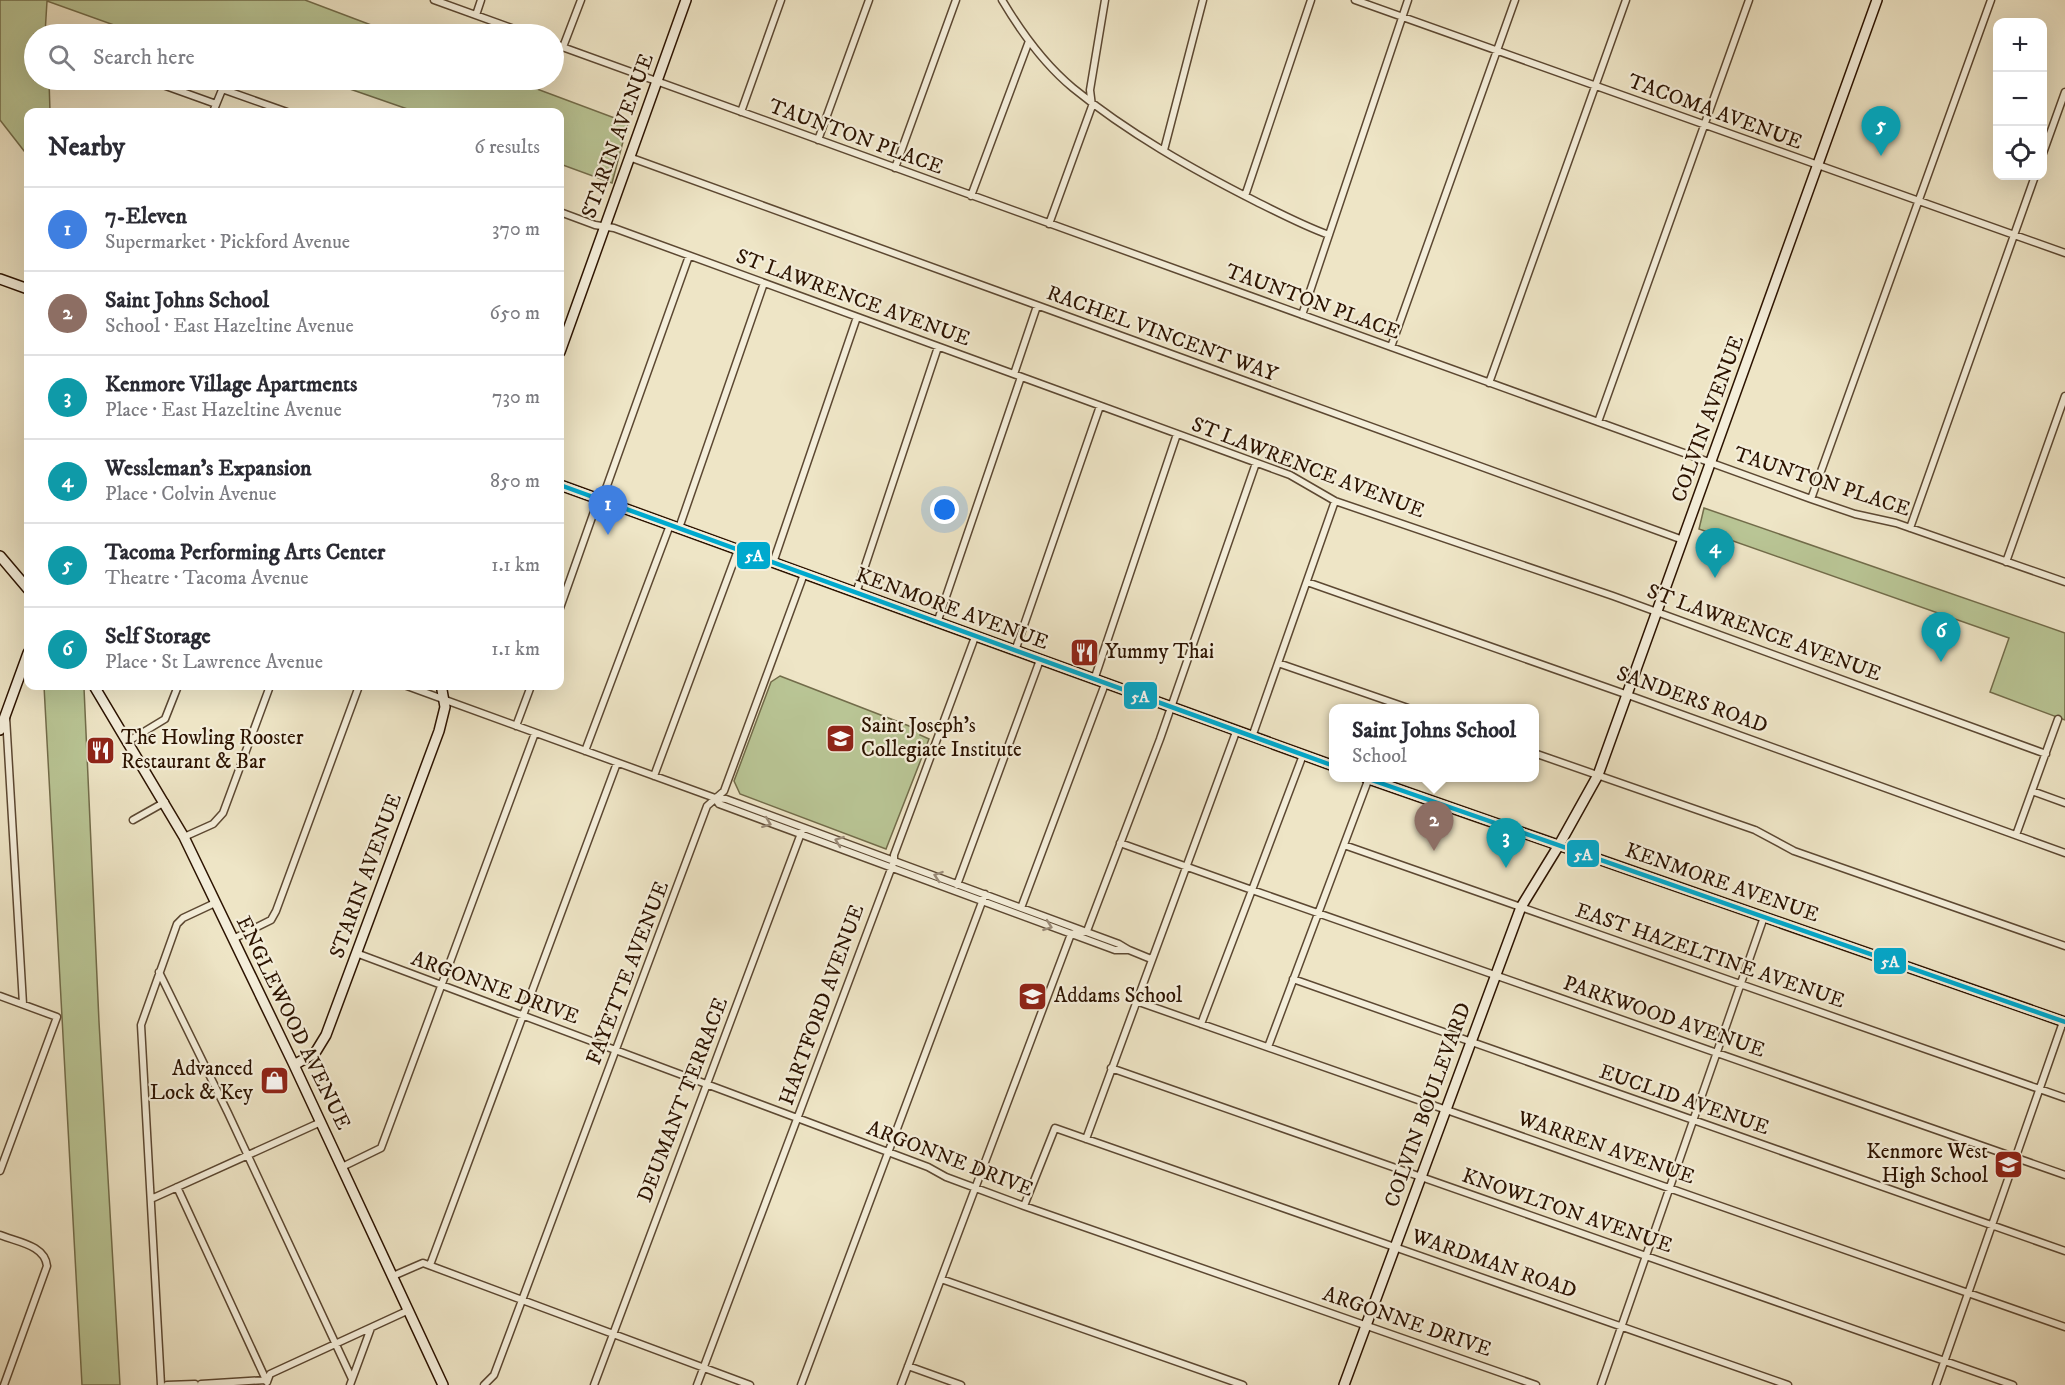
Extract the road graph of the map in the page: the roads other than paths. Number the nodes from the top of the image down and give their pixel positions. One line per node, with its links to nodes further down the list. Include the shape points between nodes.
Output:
1 (434, 0): 19 (street)
2 (482, 0): 19 (street)
3 (581, 0): 23 (street)
4 (686, 0): 26 (street, STARIN AVENUE)
5 (781, 0): 36 (street)
6 (869, 0): 38 (street)
7 (956, 0): 43 (street)
8 (1002, 0): 22 (street)
9 (1105, 0): 32 (street, via 1090,90)
10 (1203, 0): 40 (street)
11 (1311, 0): 46 (street)
12 (1355, 0): 20 (street, TACOMA AVENUE)
13 (1408, 0): 20 (street)
14 (1515, 0): 25 (street)
15 (1626, 0): 27 (street)
16 (1749, 0): 37 (street)
17 (1877, 0): 42 (street, COLVIN AVENUE)
18 (1991, 0): 47 (street)
19 (476, 15): 21 (street)
20 (1402, 17): 25 (street, TACOMA AVENUE); 51 (street)
21 (501, 24)
22 (1029, 41): 32 (street); 45 (street)
23 (564, 44)
24 (564, 47): 26 (street, TAUNTON PLACE)
25 (1497, 51): 27 (street, TACOMA AVENUE); 63 (street)
26 (656, 82): 36 (street, TAUNTON PLACE); 41 (street, STARIN AVENUE)
27 (1595, 86): 37 (street, TACOMA AVENUE); 65 (street)
28 (177, 90): 33 (street)
29 (222, 90): 33 (street)
30 (225, 90): 35 (street)
31 (2065, 92): 39 (street)
32 (1092, 102): 40 (street); 49 (street)
33 (216, 104): 34 (street)
34 (214, 108)
35 (276, 108)
36 (741, 112): 38 (street, TAUNTON PLACE)
37 (1704, 125): 42 (street, TACOMA AVENUE); 68 (street)
38 (818, 140): 43 (street, TAUNTON PLACE)
39 (2047, 144)
40 (1164, 150): 46 (street)
41 (629, 157): 50 (street, STARIN AVENUE); 58 (street, RACHEL VINCENT WAY)
42 (1817, 166): 47 (street, TACOMA AVENUE); 71 (street, COLVIN AVENUE)
43 (895, 168): 45 (street, TAUNTON PLACE)
44 (2035, 180): 52 (street)
45 (971, 196): 49 (street, TAUNTON PLACE)
46 (1245, 196): 51 (street)
47 (1918, 201): 52 (street, TACOMA AVENUE); 73 (street)
48 (564, 213): 50 (street, ST LAWRENCE AVENUE)
49 (1049, 224): 59 (street, TAUNTON PLACE)
50 (604, 226): 54 (street, ST LAWRENCE AVENUE); 61 (street, STARIN AVENUE)
51 (1329, 235): 59 (street)
52 (2014, 235): 53 (street, TACOMA AVENUE); 77 (street)
53 (2065, 253)
54 (689, 256): 56 (street, ST LAWRENCE AVENUE); 74 (street)
55 (0, 279): 57 (street)
56 (764, 283): 60 (street, ST LAWRENCE AVENUE); 76 (street)
57 (24, 288)
58 (1037, 306): 64 (street); 78 (street, RACHEL VINCENT WAY)
59 (1302, 315): 63 (street, TAUNTON PLACE)
60 (857, 317): 62 (street, ST LAWRENCE AVENUE); 82 (street)
61 (564, 341)
62 (939, 347): 64 (street, ST LAWRENCE AVENUE); 87 (street)
63 (1391, 347): 65 (street, TAUNTON PLACE)
64 (1017, 376): 67 (street, ST LAWRENCE AVENUE); 90 (street)
65 (1489, 383): 68 (street, TAUNTON PLACE)
66 (2065, 396): 81 (street)
67 (1100, 406): 69 (street, ST LAWRENCE AVENUE); 92 (street)
68 (1598, 422): 71 (street, TAUNTON PLACE)
69 (1177, 434): 70 (street, ST LAWRENCE AVENUE); 96 (street)
70 (1256, 463): 75 (street, ST LAWRENCE AVENUE, via 1296,478); 108 (street)
71 (1711, 463): 73 (street, TAUNTON PLACE); 78 (street, COLVIN AVENUE)
72 (564, 486): 74 (street, KENMORE AVENUE)
73 (1812, 499): 77 (street, TAUNTON PLACE)
74 (601, 500): 76 (street, KENMORE AVENUE); 88 (street)
75 (1335, 501): 84 (street); 89 (street, ST LAWRENCE AVENUE)
76 (674, 527): 79 (street, KENMORE AVENUE); 117 (street)
77 (1910, 528): 81 (street, TAUNTON PLACE)
78 (1683, 540): 89 (street, COLVIN AVENUE)
79 (738, 550): 82 (street, KENMORE AVENUE); 124 (street)
80 (0, 556): 86 (street)
81 (2006, 562): 85 (street, TAUNTON PLACE)
82 (773, 563): 83 (street, KENMORE AVENUE)
83 (804, 574): 87 (street, KENMORE AVENUE); 128 (street, FAYETTE AVENUE, via 724,791)
84 (1307, 582): 94 (street); 105 (street, SANDERS ROAD)
85 (2065, 582)
86 (24, 584)
87 (856, 593): 90 (street, KENMORE AVENUE)
88 (564, 597)
89 (1657, 613): 105 (street, COLVIN AVENUE); 118 (street, ST LAWRENCE AVENUE)
90 (937, 622): 91 (street, KENMORE AVENUE)
91 (975, 637): 92 (street, KENMORE AVENUE); 140 (street, HARTFORD AVENUE)
92 (1015, 651): 93 (street, KENMORE AVENUE)
93 (1040, 660): 96 (street, KENMORE AVENUE); 143 (street)
94 (1278, 663): 107 (street); 115 (street)
95 (24, 664): 109 (street)
96 (1094, 680): 97 (street, KENMORE AVENUE)
97 (1105, 684): 108 (street, KENMORE AVENUE); 149 (street)
98 (96, 690): 116 (street, ENGLEWOOD AVENUE)
99 (176, 690): 116 (street, via 165,718)
100 (269, 690): 135 (street, via 223,813 213,824)
101 (358, 690): 156 (street, via 276,911 270,920)
102 (419, 690): 106 (street)
103 (443, 690): 106 (street, STARIN AVENUE)
104 (530, 690): 111 (street)
105 (1628, 695): 123 (street, COLVIN AVENUE); 133 (street, SANDERS ROAD)
106 (442, 698): 111 (street); 159 (street, STARIN AVENUE, via 445,707 439,731)
107 (1396, 704)
108 (1171, 708): 113 (street, KENMORE AVENUE); 136 (street)
109 (6, 714): 112 (street); 168 (street)
110 (2058, 718): 118 (street)
111 (516, 726): 114 (street)
112 (0, 730)
113 (1236, 732): 115 (street, KENMORE AVENUE); 141 (street)
114 (536, 733): 117 (street); 165 (street)
115 (1252, 737): 119 (street, KENMORE AVENUE)
116 (127, 742): 129 (street, ENGLEWOOD AVENUE)
117 (585, 751): 121 (street)
118 (2046, 754): 127 (street)
119 (1303, 755): 122 (street, KENMORE AVENUE); 144 (street)
120 (1539, 755): 123 (street)
121 (617, 762): 124 (street); 169 (street)
122 (1329, 764)
123 (1598, 775): 138 (street, COLVIN AVENUE); 157 (street, via 1761,832 1794,851)
124 (654, 776): 128 (street)
125 (1367, 782): 137 (street)
126 (1379, 782): 138 (street, KENMORE AVENUE)
127 (2032, 791): 130 (street); 133 (street)
128 (715, 798): 132 (street); 134 (street, one-way to 134, via 719,804); 174 (street, FAYETTE AVENUE, via 707,806)
129 (165, 802): 131 (street); 135 (street, ENGLEWOOD AVENUE)
130 (2065, 803)
131 (133, 820)
132 (803, 828): 134 (street, DEUMANT TERRACE); 140 (street, one-way to 132)
133 (2016, 835): 139 (street, SANDERS ROAD)
134 (800, 836): 142 (street); 178 (street, DEUMANT TERRACE)
135 (184, 837): 148 (street, ENGLEWOOD AVENUE)
136 (1120, 843): 141 (street, PARKWOOD AVENUE); 154 (street)
137 (1344, 845): 150 (street, EAST HAZELTINE AVENUE); 151 (street)
138 (1559, 845): 150 (street, COLVIN BOULEVARD); 153 (street, KENMORE AVENUE)
139 (2065, 853)
140 (894, 861): 142 (street, HARTFORD AVENUE); 143 (street, one-way to 140)
141 (1186, 867): 144 (street, PARKWOOD AVENUE); 160 (street)
142 (891, 869): 145 (street); 182 (street, HARTFORD AVENUE)
143 (958, 883): 145 (street); 146 (street)
144 (1252, 890): 151 (street, PARKWOOD AVENUE); 171 (street)
145 (955, 892): 147 (street)
146 (985, 894): 147 (street); 149 (street)
147 (982, 902): 152 (street); 186 (street)
148 (215, 903): 156 (street, ENGLEWOOD AVENUE); 161 (street, via 175,927)
149 (1022, 906): 152 (street); 154 (street)
150 (1521, 907): 162 (street, COLVIN BOULEVARD); 164 (street, EAST HAZELTINE AVENUE)
151 (1318, 912): 162 (street, PARKWOOD AVENUE); 163 (street)
152 (1018, 915): 155 (street, one-way to 155)
153 (1764, 917): 164 (street); 170 (street, KENMORE AVENUE)
154 (1087, 931): 155 (street); 158 (street)
155 (1071, 934): 158 (street); 194 (street)
156 (233, 939): 176 (street, ENGLEWOOD AVENUE)
157 (2065, 946)
158 (1129, 951): 160 (street)
159 (356, 953): 165 (street, ARGONNE DRIVE); 176 (street, STARIN AVENUE, via 321,1045)
160 (1151, 959): 167 (street)
161 (159, 972): 187 (street); 196 (street, via 141,1025)
162 (1496, 975): 172 (street, COLVIN BOULEVARD); 175 (street, PARKWOOD AVENUE)
163 (1293, 979): 172 (street, EUCLID AVENUE); 173 (street)
164 (1741, 984): 175 (street); 179 (street, EAST HAZELTINE AVENUE)
165 (442, 985): 169 (street, ARGONNE DRIVE); 189 (street, via 381,1148)
166 (0, 996): 168 (street)
167 (1136, 1001): 171 (street, WARREN AVENUE); 177 (street)
168 (23, 1004): 190 (street, via 57,1017)
169 (524, 1015): 174 (street, ARGONNE DRIVE); 203 (street)
170 (2064, 1022): 179 (street)
171 (1201, 1024): 173 (street, WARREN AVENUE)
172 (1470, 1042): 181 (street, COLVIN BOULEVARD); 183 (street, EUCLID AVENUE)
173 (1268, 1047): 181 (street, WARREN AVENUE)
174 (616, 1050): 178 (street, ARGONNE DRIVE); 207 (street, FAYETTE AVENUE)
175 (1717, 1053): 183 (street); 188 (street, PARKWOOD AVENUE)
176 (294, 1065): 184 (street, ENGLEWOOD AVENUE)
177 (1111, 1068): 185 (street); 192 (street, KNOWLTON AVENUE)
178 (707, 1084): 182 (street, ARGONNE DRIVE); 213 (street, DEUMANT TERRACE)
179 (2039, 1089): 180 (street, EAST HAZELTINE AVENUE); 188 (street)
180 (2065, 1098)
181 (1446, 1109): 192 (street, COLVIN BOULEVARD); 195 (street, WARREN AVENUE)
182 (798, 1118): 186 (street, ARGONNE DRIVE); 217 (street, HARTFORD AVENUE)
183 (1693, 1120): 195 (street); 198 (street, EUCLID AVENUE)
184 (321, 1122): 187 (street); 189 (street, ENGLEWOOD AVENUE)
185 (1086, 1139): 197 (street, WARDMAN ROAD, via 1055,1128); 200 (street, WARDMAN ROAD)
186 (888, 1152): 194 (street, ARGONNE DRIVE); 229 (street)
187 (248, 1155): 193 (street); 214 (street)
188 (2015, 1157): 191 (street, PARKWOOD AVENUE); 198 (street)
189 (342, 1167): 204 (street, ENGLEWOOD AVENUE)
190 (0, 1172)
191 (2065, 1175)
192 (1420, 1177): 200 (street, COLVIN BOULEVARD); 202 (street, KNOWLTON AVENUE)
193 (177, 1187): 196 (street); 218 (street)
194 (976, 1187): 197 (street, ARGONNE DRIVE); 205 (street)
195 (1670, 1188): 202 (street); 206 (street, WARREN AVENUE)
196 (151, 1199): 222 (street)
197 (1024, 1206): 209 (street, ARGONNE DRIVE)
198 (1991, 1225): 201 (street, EUCLID AVENUE); 206 (street)
199 (0, 1235): 221 (street, via 38,1250 46,1257 47,1266)
200 (1394, 1247): 209 (street, COLVIN BOULEVARD); 210 (street, WARDMAN ROAD)
201 (2065, 1251)
202 (1646, 1256): 210 (street); 215 (street, KNOWLTON AVENUE)
203 (430, 1265): 204 (street, via 423,1263); 207 (street)
204 (393, 1276): 208 (street, ENGLEWOOD AVENUE)
205 (941, 1279): 216 (street); 232 (street)
206 (1968, 1293): 211 (street, WARREN AVENUE); 215 (street)
207 (523, 1300): 213 (street); 225 (street, FAYETTE AVENUE, via 494,1375)
208 (409, 1310): 212 (street); 224 (street, ENGLEWOOD AVENUE)
209 (1365, 1325): 233 (street, COLVIN BOULEVARD); 234 (street, ARGONNE DRIVE)
210 (1622, 1327): 235 (street); 236 (street, WARDMAN ROAD)
211 (2065, 1327)
212 (371, 1328): 214 (street); 219 (street)
213 (613, 1334): 217 (street); 226 (street, DEUMANT TERRACE)
214 (335, 1344): 218 (street, via 270,1374); 219 (street)
215 (1944, 1361): 237 (street); 238 (street, KNOWLTON AVENUE)
216 (908, 1366): 230 (street); 231 (street)
217 (704, 1368): 227 (street, HARTFORD AVENUE); 228 (street)
218 (266, 1382): 220 (street)
219 (351, 1382)
220 (198, 1384): 223 (street)
221 (4, 1385)
222 (161, 1385)
223 (167, 1385)
224 (443, 1385)
225 (484, 1385)
226 (594, 1385)
227 (697, 1385)
228 (750, 1385)
229 (801, 1385)
230 (901, 1385)
231 (962, 1385)
232 (1243, 1385)
233 (1344, 1385)
234 (1536, 1385)
235 (1601, 1385)
236 (1788, 1385)
237 (1936, 1385)
238 (2013, 1385)

